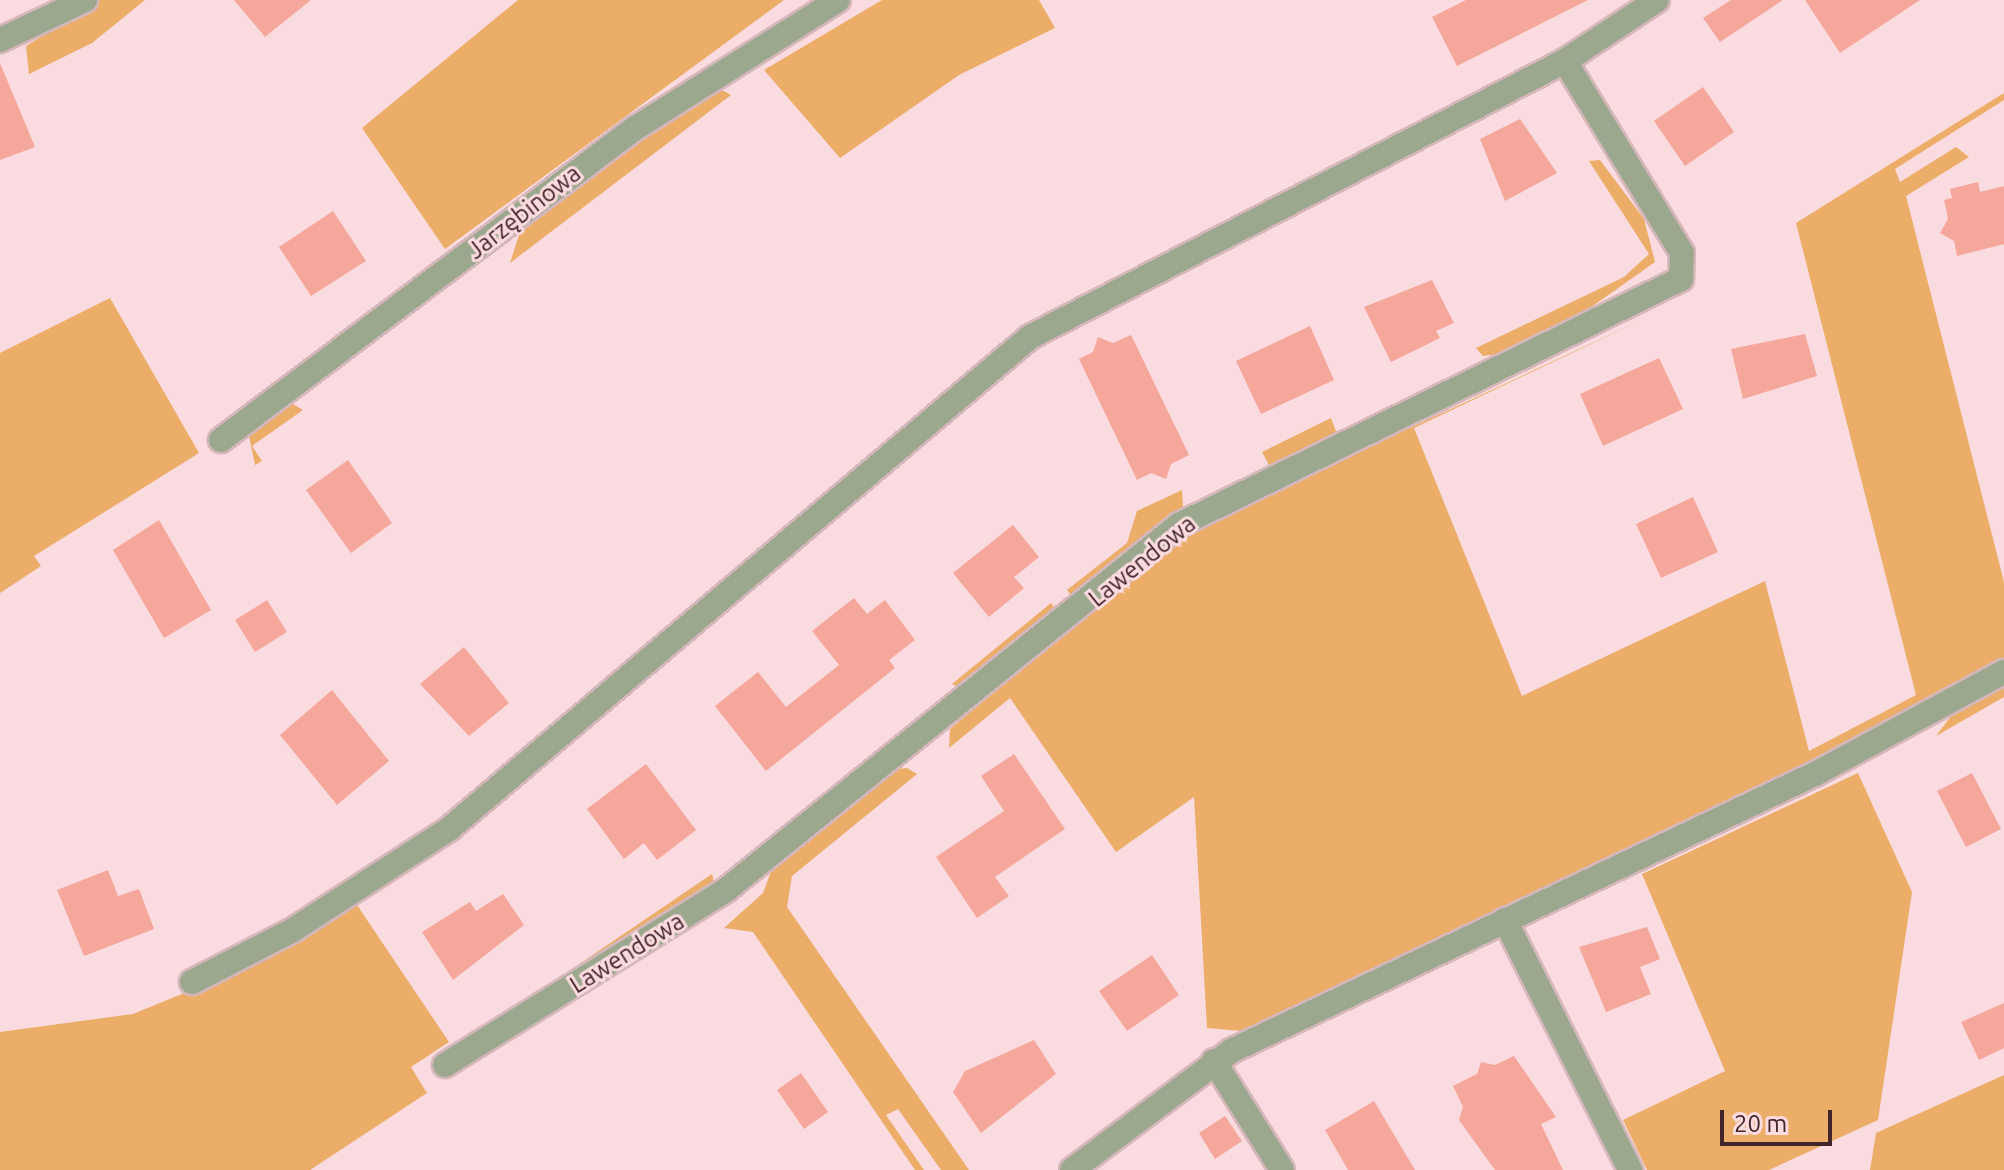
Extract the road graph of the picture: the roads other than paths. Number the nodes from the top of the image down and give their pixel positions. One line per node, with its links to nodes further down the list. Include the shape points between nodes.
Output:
1 (85, 0): 4 (street)
2 (838, 0): 6 (street, Jarzębinowa, via 634,129)
3 (1657, 0): 5 (street)
4 (0, 40)
5 (1565, 61): 9 (street, via 1030,337 449,829 279,938); 11 (street, Lawendowa, via 1682,253 1681,279 1179,525 726,890)
6 (221, 440)
7 (2004, 672): 8 (street, via 1815,774)
8 (1505, 920): 10 (street); 14 (street)
9 (192, 982)
10 (1214, 1061): 12 (street); 13 (street)
11 (445, 1065)
12 (1072, 1170)
13 (1282, 1170)
14 (1630, 1170)

